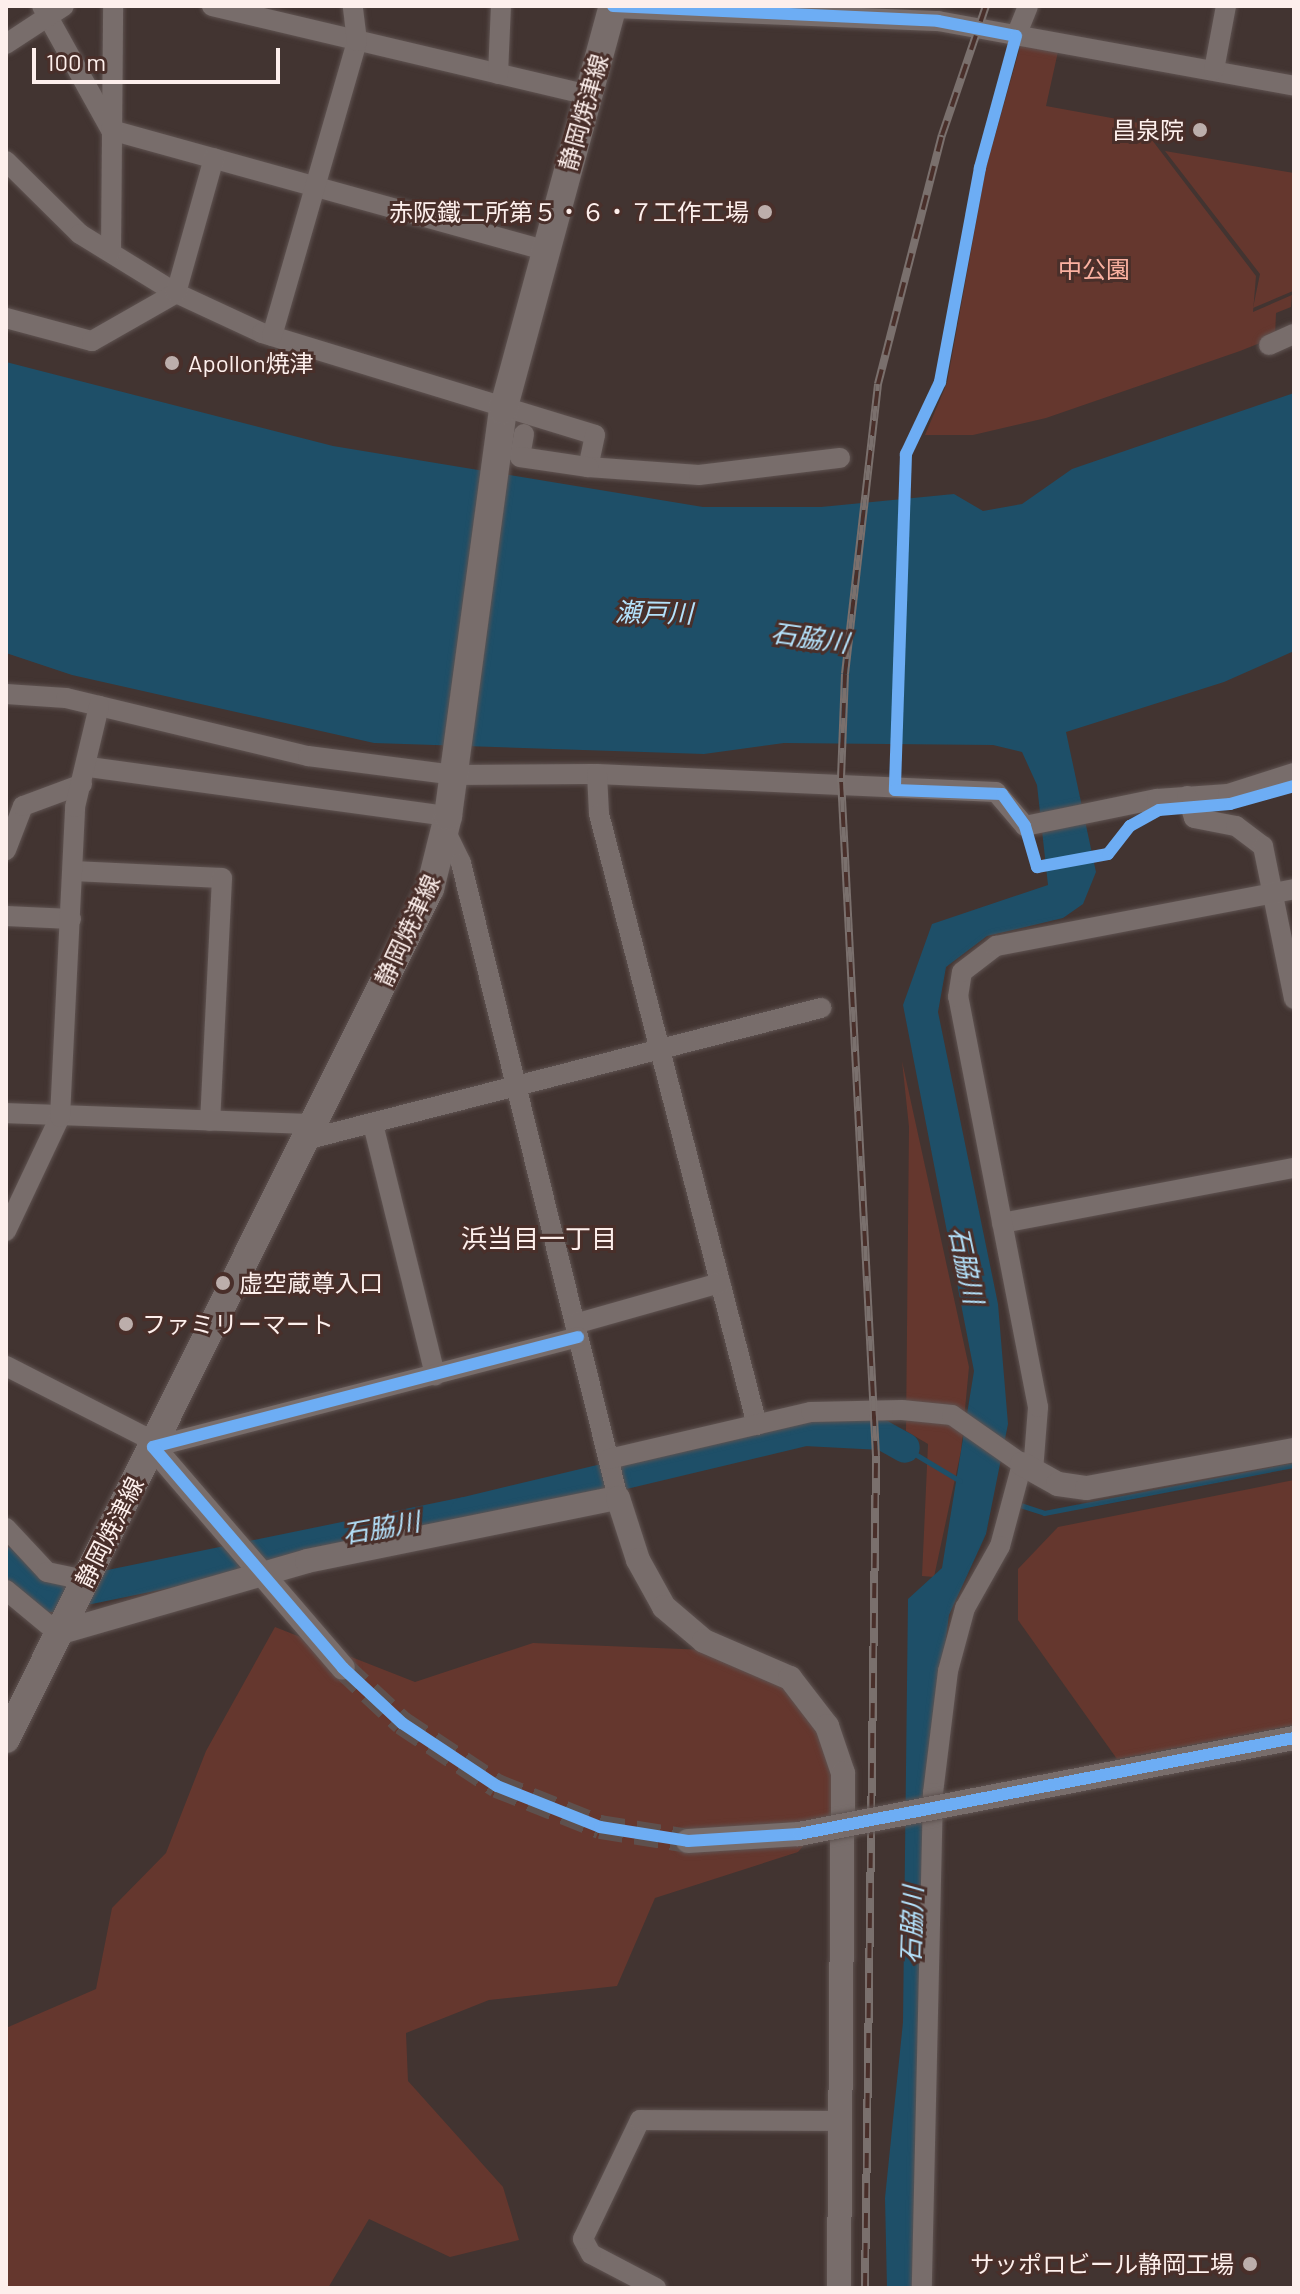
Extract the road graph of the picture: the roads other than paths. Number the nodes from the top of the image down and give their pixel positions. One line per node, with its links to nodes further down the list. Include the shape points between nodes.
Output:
1 (64, 6): 9 (street)
2 (113, 6): 17 (street)
3 (212, 6): 11 (street)
4 (353, 6): 11 (street)
5 (501, 6): 14 (street)
6 (1028, 6): 10 (street)
7 (1226, 6): 13 (street)
8 (613, 7): 10 (street, via 938,21); 16 (main road, 静岡焼津線)
9 (43, 11): 12 (street); 17 (street)
10 (1016, 36): 13 (street)
11 (357, 41): 14 (street); 20 (street)
12 (6, 44)
13 (1214, 70): 15 (street)
14 (498, 74): 16 (street)
15 (1294, 86)
16 (588, 95): 21 (main road, 静岡焼津線)
17 (111, 130): 18 (street); 22 (street)
18 (214, 158): 20 (street); 23 (street)
19 (6, 161): 22 (street, via 80,234)
20 (317, 186): 21 (street); 26 (street)
21 (543, 250): 28 (main road, 静岡焼津線)
22 (111, 252): 23 (street)
23 (176, 293): 24 (street, via 92,341); 26 (street)
24 (6, 318)
25 (1294, 334): 27 (street)
26 (272, 336): 28 (street)
27 (1269, 345)
28 (509, 423): 30 (street, via 520,457); 30 (street, via 595,435); 33 (main road, 静岡焼津線)
29 (840, 458): 30 (street, via 699,475)
30 (588, 467)
31 (6, 694): 32 (street)
32 (99, 706): 33 (street, via 308,756); 36 (street)
33 (455, 769): 35 (street); 38 (main road, 静岡焼津線)
34 (1294, 773): 37 (street, via 1242,791)
35 (597, 774): 37 (street, via 996,792 1018,821 1036,826); 46 (street, via 599,814)
36 (85, 775): 38 (street); 39 (street, via 23,806); 40 (street)
37 (1187, 796): 41 (street, via 1194,818 1257,837)
38 (447, 824): 47 (street); 52 (main road, 静岡焼津線, via 430,889)
39 (6, 850)
40 (73, 871): 43 (street); 50 (street, via 222,878)
41 (1284, 891): 44 (street); 54 (street, via 996,946 969,962 958,997)
42 (6, 916): 43 (street)
43 (71, 919): 49 (street)
44 (1294, 999)
45 (821, 1008): 46 (street)
46 (661, 1049): 47 (street); 56 (street)
47 (516, 1089): 51 (street); 57 (street)
48 (6, 1113): 49 (street)
49 (60, 1117): 50 (street); 55 (street)
50 (210, 1121): 52 (street)
51 (373, 1124): 52 (street); 59 (street)
52 (309, 1132): 61 (main road, 静岡焼津線)
53 (1294, 1168): 54 (street)
54 (1002, 1223): 64 (street, via 1038,1407)
55 (6, 1231)
56 (720, 1283): 57 (street); 60 (street)
57 (577, 1330): 59 (street); 63 (street)
58 (6, 1366): 61 (street)
59 (435, 1375): 61 (street)
60 (757, 1425): 63 (street); 64 (street, via 811,1412 952,1415)
61 (154, 1444): 67 (street); 68 (main road, 静岡焼津線)
62 (1294, 1450): 64 (street, via 1087,1488)
63 (609, 1459): 65 (street)
64 (1027, 1468): 78 (street, via 1015,1488 1000,1546 965,1608 948,1671 933,1793)
65 (618, 1498): 67 (street); 75 (street, via 638,1560 664,1607 704,1641 790,1678 835,1745 846,1818)
66 (6, 1528): 68 (street, via 47,1572)
67 (258, 1570): 70 (street); 71 (street)
68 (84, 1582): 70 (main road, 静岡焼津線)
69 (6, 1590): 70 (street)
70 (63, 1624): 73 (main road, 静岡焼津線)
71 (343, 1668)
72 (1294, 1738): 74 (street, bridge, via 799,1834)
73 (6, 1739)
74 (688, 1841)
75 (840, 2121): 76 (street, via 640,2120 583,2239 591,2254); 77 (street)
76 (656, 2288)
77 (839, 2288)
78 (922, 2288)

